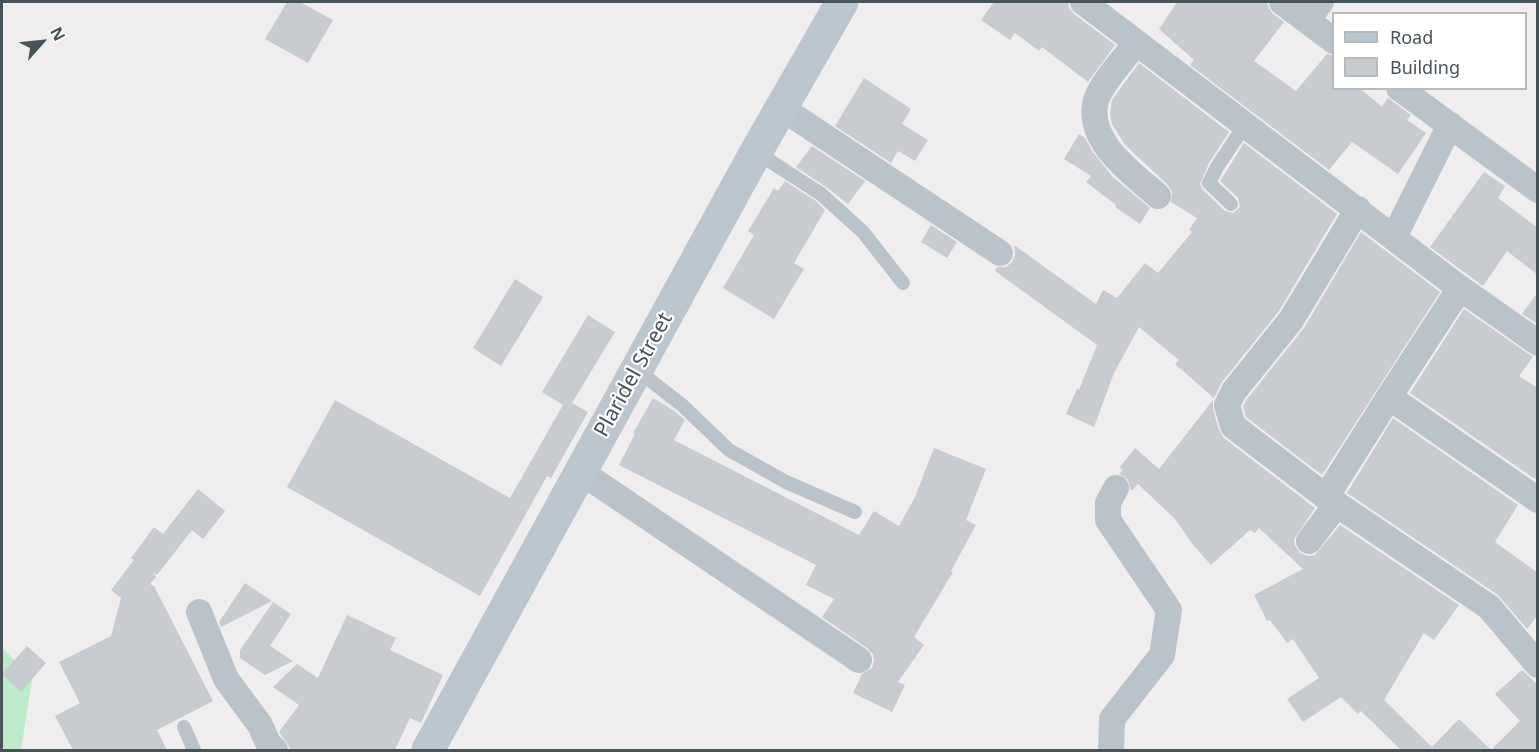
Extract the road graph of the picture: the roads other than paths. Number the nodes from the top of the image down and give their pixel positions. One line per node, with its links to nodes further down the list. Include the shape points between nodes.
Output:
1 (842, 2): 8 (street, Plaridel Street)
2 (1083, 2): 6 (street)
3 (1282, 2): 4 (street)
4 (1314, 11): 5 (street)
5 (1332, 38)
6 (1136, 43): 9 (street); 13 (street, via 1096,100 1095,120 1117,159)
7 (1402, 90): 10 (street)
8 (780, 107): 11 (street, Plaridel Street); 17 (street)
9 (1245, 125): 14 (lane, via 1209,183); 15 (street)
10 (1450, 125): 12 (street); 16 (street)
11 (756, 152): 18 (lane, via 821,194 863,232); 21 (street, Plaridel Street)
12 (1538, 190)
13 (1158, 196)
14 (1231, 204)
15 (1358, 210): 16 (street); 25 (street, via 1291,320 1227,405 1233,426)
16 (1394, 237): 19 (street)
17 (1000, 253)
18 (903, 283)
19 (1461, 289): 20 (street); 22 (street)
20 (1538, 343)
21 (637, 370): 23 (street, Plaridel Street); 27 (lane, via 682,405 729,450 786,482)
22 (1389, 397): 25 (street); 26 (street)
23 (581, 472): 30 (street); 35 (street, Plaridel Street)
24 (1116, 488): 36 (street, via 1108,503 1108,520 1169,610 1162,655 1112,719)
25 (1331, 500): 28 (street); 31 (street, via 1489,607)
26 (1538, 500)
27 (855, 512)
28 (1310, 541)
29 (199, 612): 34 (street, via 226,679)
30 (859, 660)
31 (1537, 665)
32 (184, 728): 33 (lane)
33 (194, 750)
34 (275, 750)
35 (428, 750)
36 (1111, 750)

